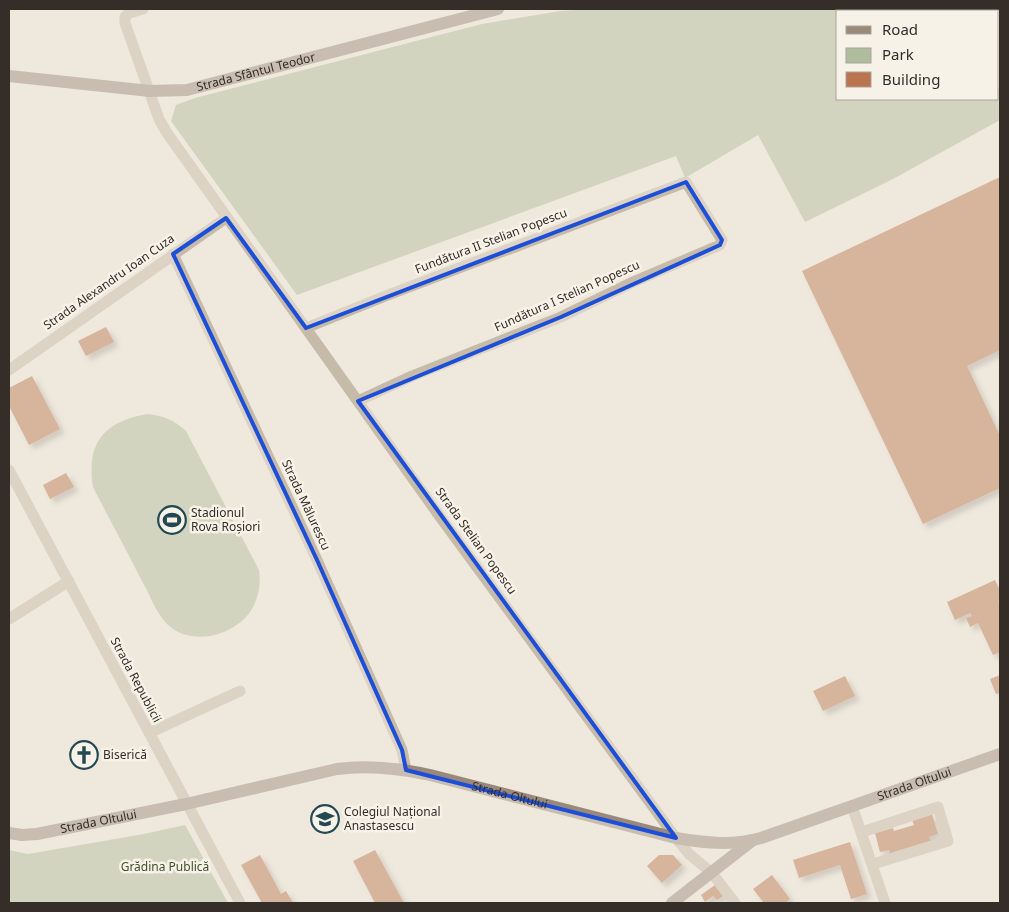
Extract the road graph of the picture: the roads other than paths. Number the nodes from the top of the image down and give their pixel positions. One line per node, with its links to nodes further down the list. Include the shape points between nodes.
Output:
1 (143, 9): 4 (street, Strada Stelian Popescu, via 129,13 125,23)
2 (498, 9): 4 (main road, Strada Sfântul Teodor, via 187,90)
3 (9, 76): 4 (main road, Strada Sfântul Teodor)
4 (150, 91): 6 (street, Strada Stelian Popescu, via 167,133)
5 (686, 182): 8 (street, Fundătura II Stelian Popescu); 10 (street, Fundătura I Stelian Popescu, via 722,240 720,245)
6 (226, 218): 7 (street, Strada Alexandru Ioan Cuza); 8 (street, Strada Stelian Popescu)
7 (173, 254): 9 (street, Strada Alexandru Ioan Cuza); 17 (street, Strada Mălurescu, via 321,569 402,750)
8 (306, 328): 10 (street, Strada Stelian Popescu)
9 (9, 370)
10 (358, 401): 22 (street, Strada Stelian Popescu)
11 (9, 470): 12 (street, Strada Republicii)
12 (69, 581): 13 (street); 15 (street, Strada Republicii)
13 (9, 619)
14 (240, 691): 15 (street)
15 (148, 733): 18 (street, Strada Republicii)
16 (1000, 754): 19 (main road, Strada Oltului)
17 (406, 770): 18 (main road, Strada Oltului, via 361,766 337,769); 22 (main road, Strada Oltului)
18 (186, 804): 21 (main road, Strada Oltului, via 37,834); 26 (street, Strada Republicii)
19 (852, 806): 20 (street); 23 (main road, Strada Oltului)
20 (862, 832): 24 (street); 24 (street, via 938,808 948,841)
21 (9, 833)
22 (676, 838): 23 (main road, Strada Oltului, via 716,843); 25 (street, Strada Stelian Popescu)
23 (753, 840): 25 (main road)
24 (873, 864): 29 (street)
25 (712, 873): 27 (main road); 28 (street, Strada Stelian Popescu)
26 (240, 903)
27 (672, 903)
28 (735, 903)
29 (885, 903)

